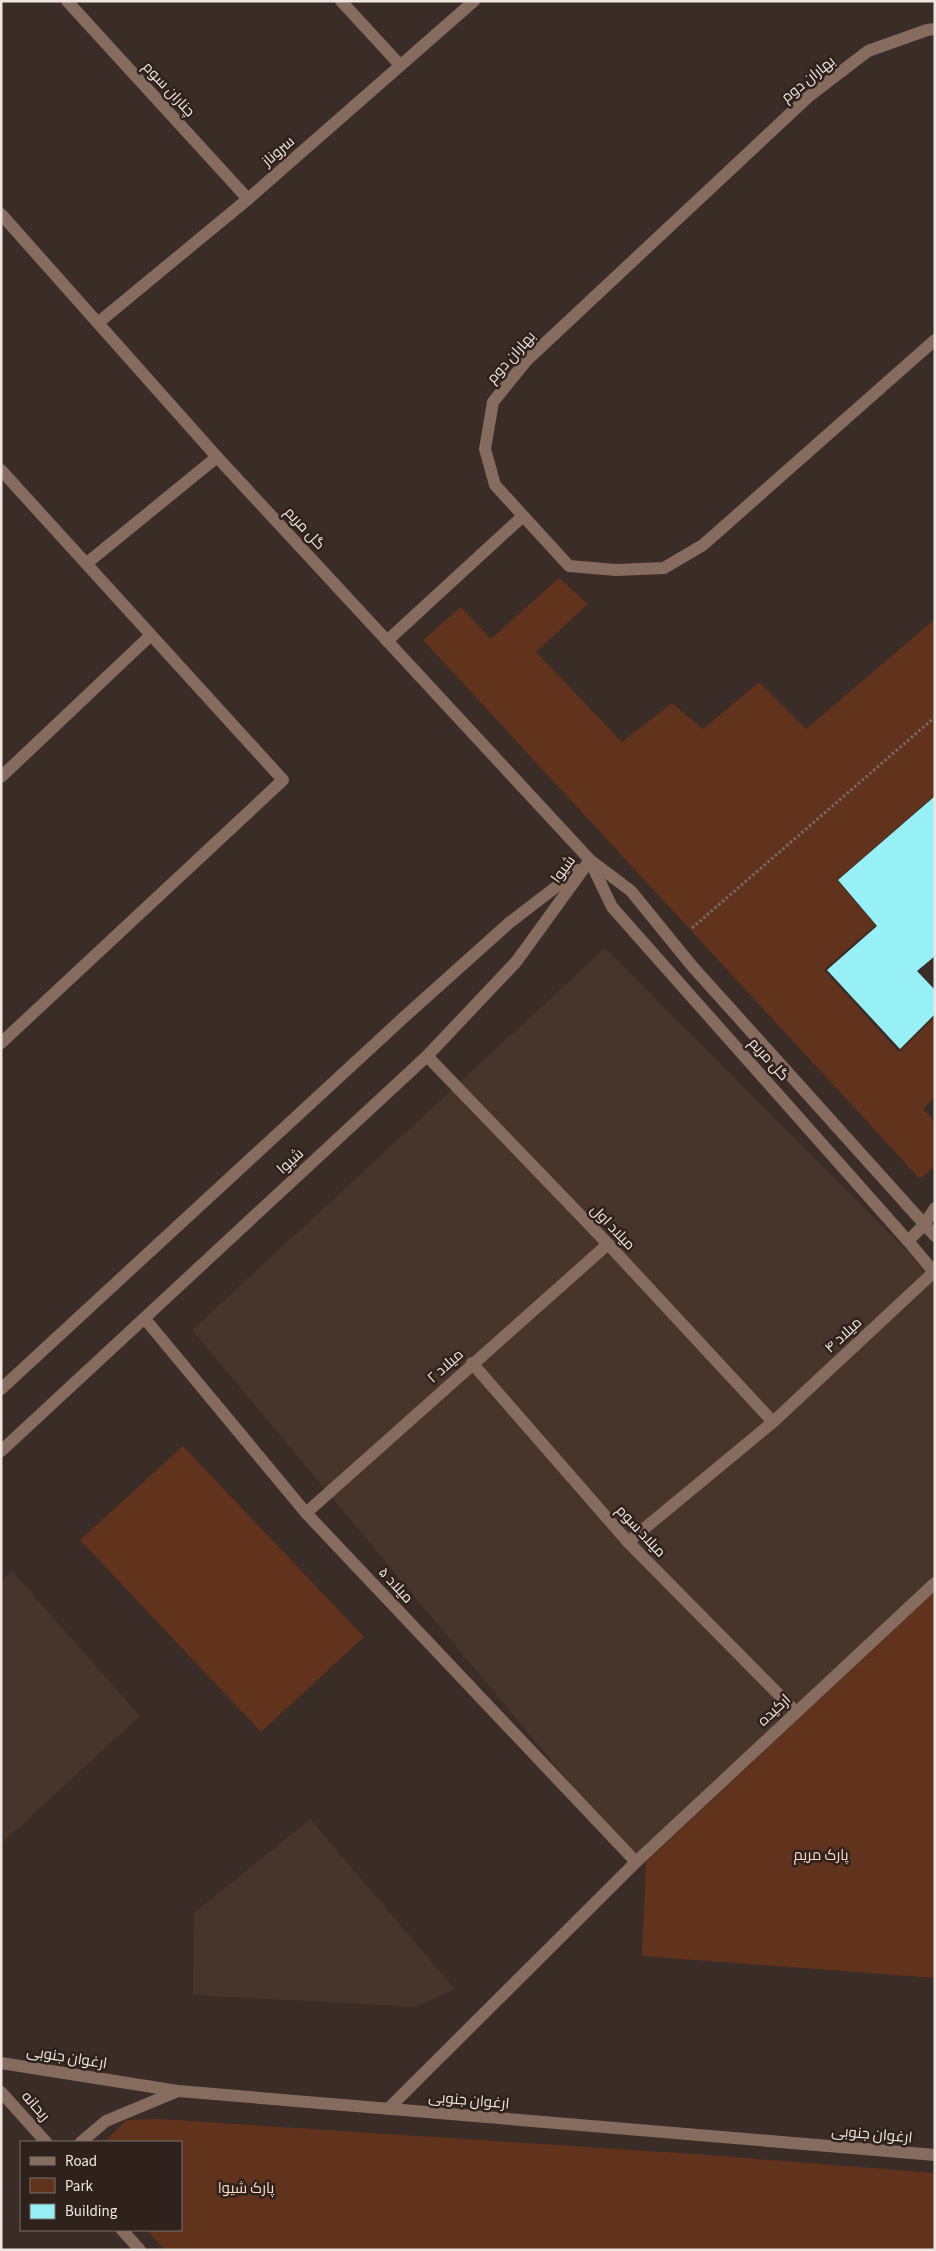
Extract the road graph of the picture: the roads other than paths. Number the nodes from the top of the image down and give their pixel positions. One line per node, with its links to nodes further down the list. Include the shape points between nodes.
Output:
1 (66, 1): 6 (street, چناران سوم)
2 (341, 1): 5 (street)
3 (474, 1): 5 (street, سروناز)
4 (935, 29): 12 (street, بهاران دوم, via 868,51 808,97 527,360 493,402 485,449 495,485)
5 (400, 65): 6 (street, سروناز)
6 (248, 199): 8 (street, سروناز)
7 (1, 214): 8 (street, گل مریم)
8 (99, 322): 10 (street, گل مریم)
9 (935, 340): 12 (street, بهاران دوم, via 703,545 664,568 616,570 569,566)
10 (217, 457): 13 (street); 15 (street, گل مریم)
11 (3, 476): 13 (street)
12 (523, 516): 15 (street)
13 (87, 563): 14 (street)
14 (151, 635): 16 (street); 18 (street, via 283,780)
15 (386, 641): 17 (street, گل مریم)
16 (1, 777)
17 (590, 860): 19 (street, شیوا, via 516,962); 21 (street, گل مریم, via 631,891 674,944); 23 (street, گل مریم, via 612,907); 28 (street, شیوا, via 509,923 402,1019)
18 (1, 1043)
19 (427, 1056): 24 (street, میلاد اول); 26 (street, شیوا)
20 (935, 1208): 21 (street)
21 (930, 1223): 22 (street, گل مریم); 23 (street)
22 (935, 1236)
23 (908, 1240): 25 (street, گل مریم)
24 (608, 1244): 27 (street, میلاد ۲); 29 (street, میلاد اول)
25 (934, 1272): 29 (street, میلاد ۴)
26 (145, 1319): 30 (street, شیوا); 31 (street, میلاد ۵)
27 (472, 1363): 31 (street, میلاد ۲); 32 (street, میلاد سوم)
28 (1, 1389)
29 (773, 1422): 32 (street, میلاد ۴)
30 (1, 1451)
31 (306, 1513): 35 (street, میلاد ۵)
32 (628, 1542): 34 (street, میلاد سوم)
33 (935, 1583): 34 (street, ارکیده)
34 (796, 1712): 35 (street, ارکیده)
35 (636, 1862): 39 (street, ارکیده)
36 (1, 2064): 37 (street, ارغوان جنوبی)
37 (178, 2091): 39 (street, ارغوان جنوبی); 41 (street, via 106,2121)
38 (1, 2092): 40 (street, ریحانه)
39 (388, 2109): 42 (street, ارغوان جنوبی)
40 (45, 2141)
41 (82, 2141)
42 (935, 2156)
43 (123, 2231): 44 (street)
44 (140, 2250)

